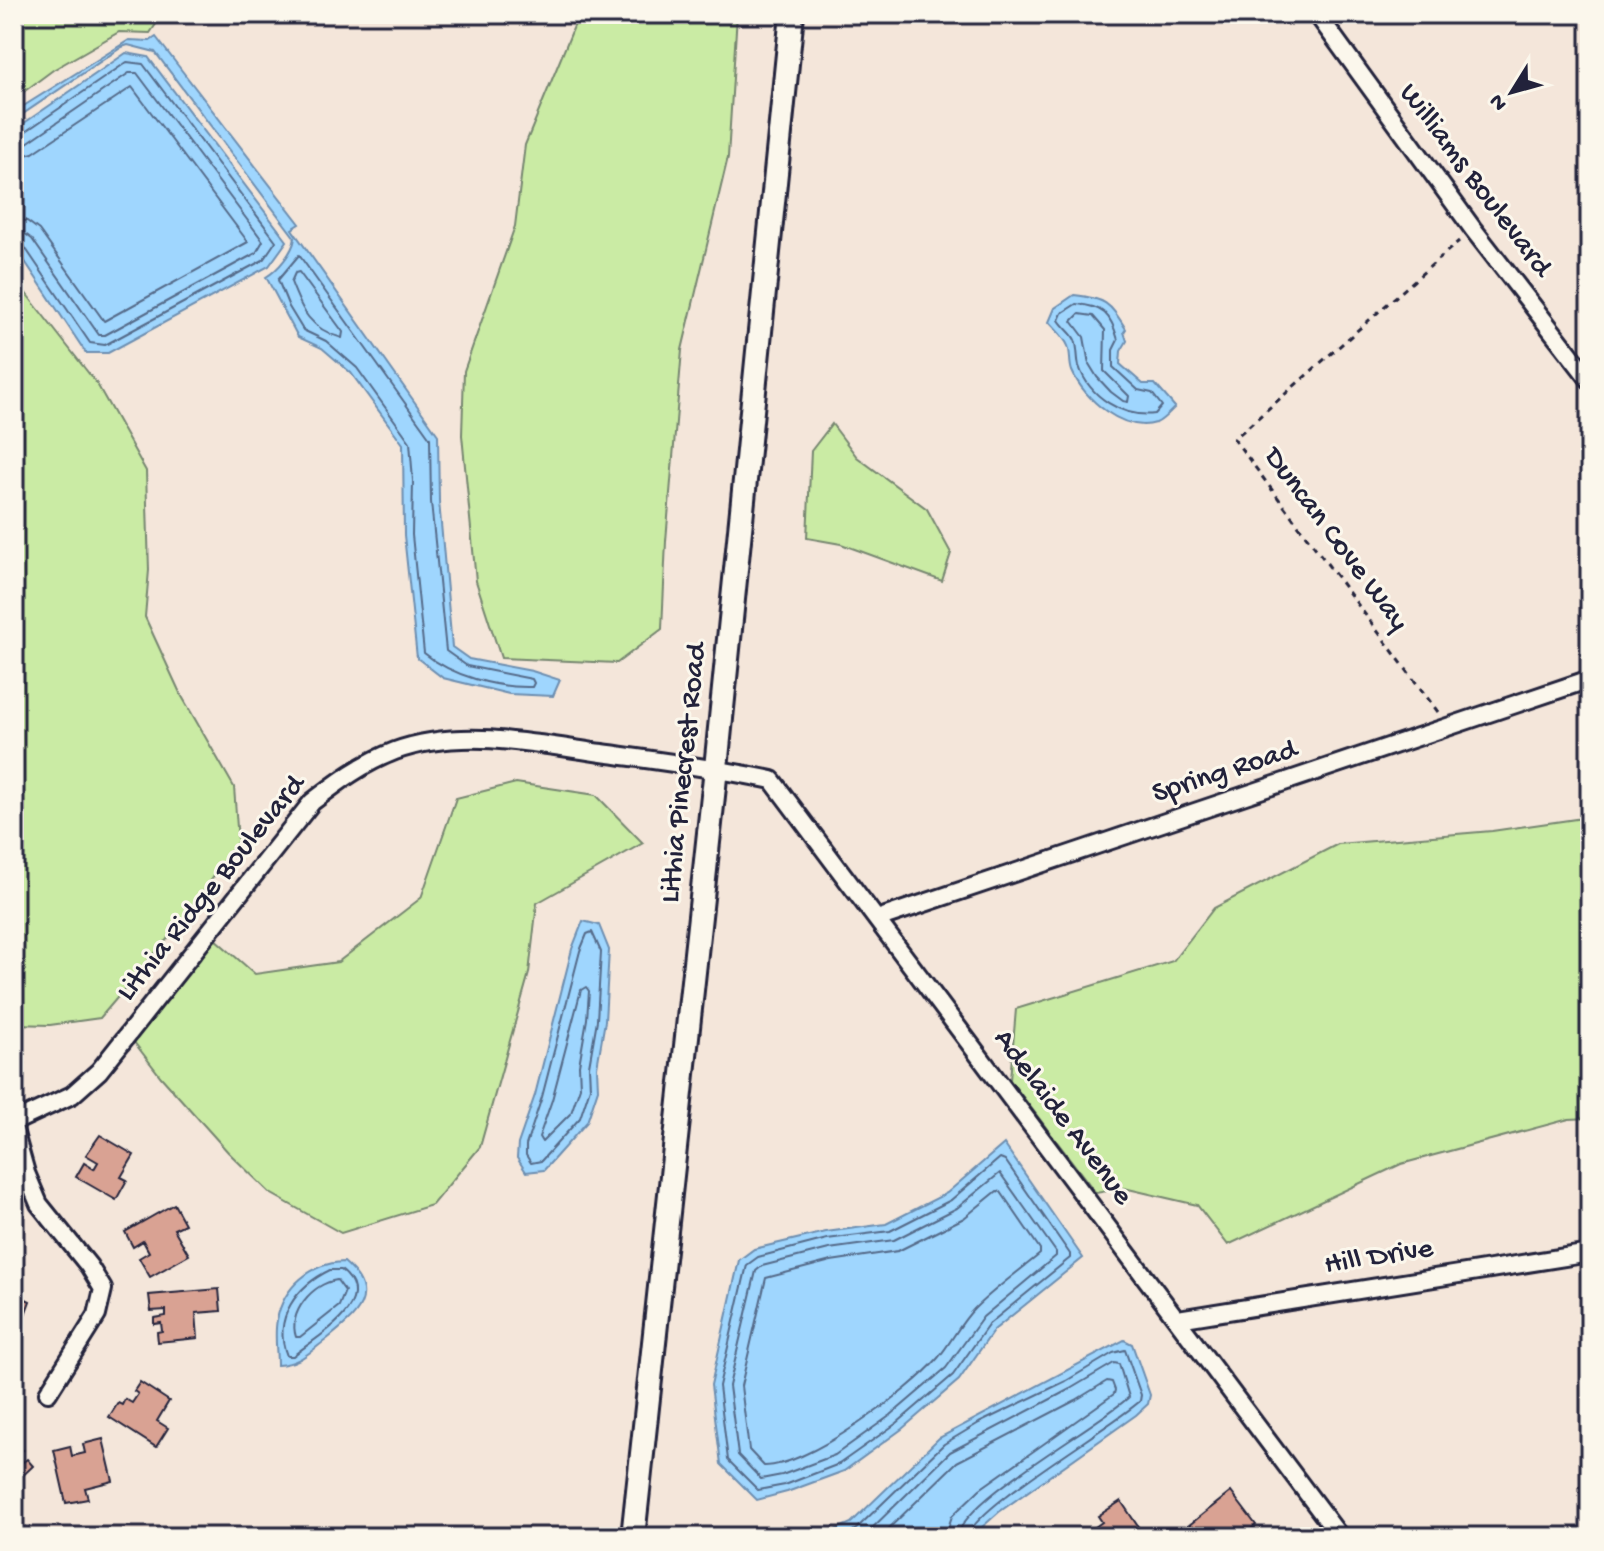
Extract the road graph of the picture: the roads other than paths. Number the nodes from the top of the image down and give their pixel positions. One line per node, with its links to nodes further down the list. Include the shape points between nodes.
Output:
1 (792, 14): 5 (main road, Lithia Pinecrest Road)
2 (1317, 14): 3 (street, Williams Boulevard)
3 (1590, 380)
4 (1590, 679): 6 (street, Spring Road)
5 (716, 768): 6 (street, Adelaide Avenue, via 772,780); 7 (street, Lithia Ridge Boulevard, via 509,740 443,741 397,750 356,769 312,802 99,1071 72,1095); 12 (main road, Lithia Pinecrest Road)
6 (877, 919): 10 (street, Adelaide Avenue)
7 (14, 1122)
8 (14, 1130): 11 (street, via 39,1204 103,1289 97,1315)
9 (1590, 1253): 10 (street, Hill Drive)
10 (1178, 1319): 13 (street, Adelaide Avenue)
11 (48, 1393)
12 (633, 1537)
13 (1340, 1537)

